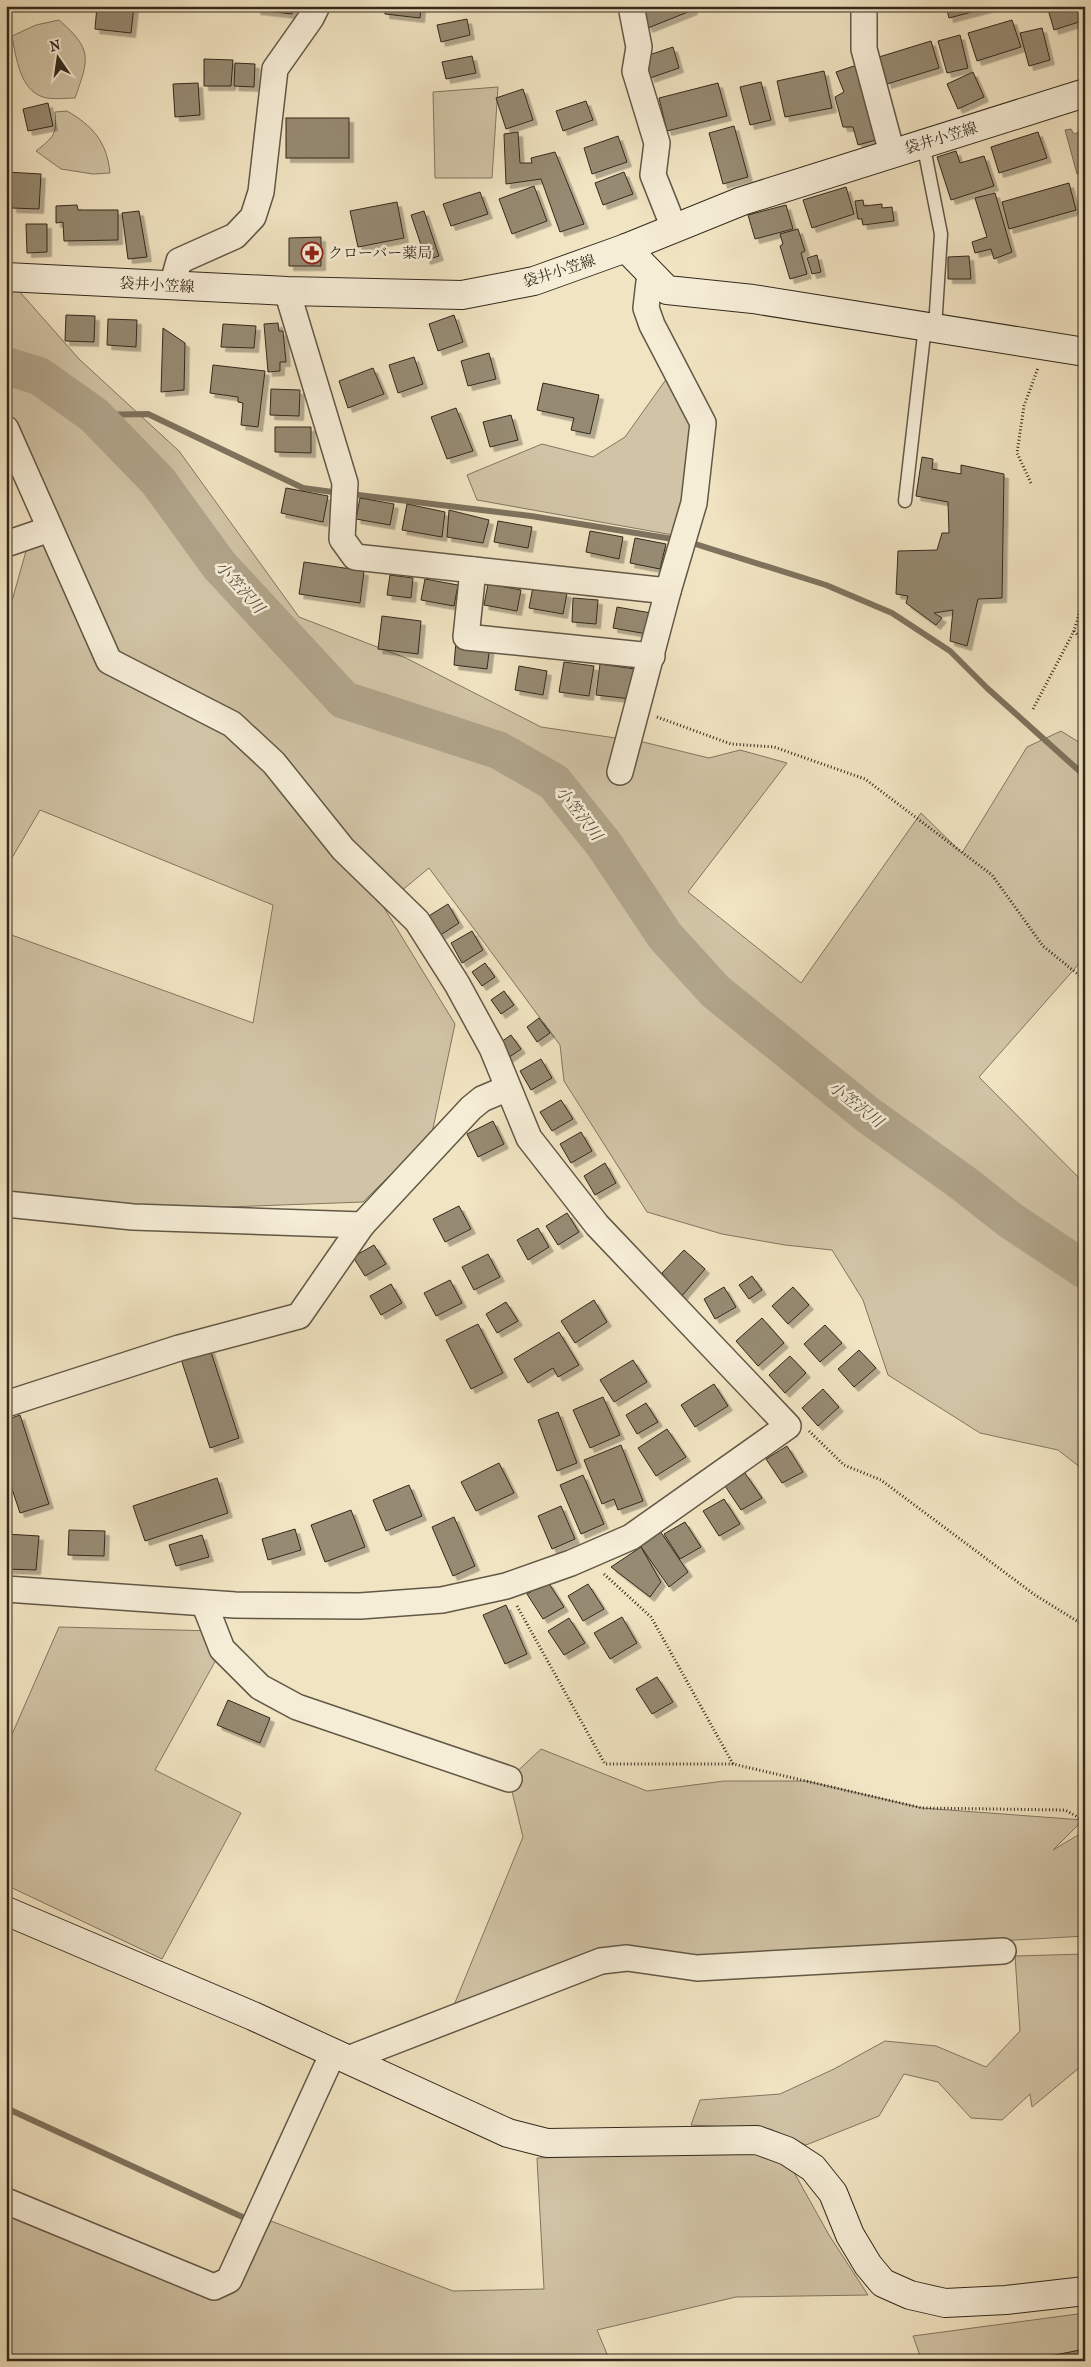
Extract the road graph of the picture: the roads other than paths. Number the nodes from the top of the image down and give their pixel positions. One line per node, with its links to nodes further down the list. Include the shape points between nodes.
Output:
1 (317, 6): 11 (street, via 275,69 261,192 253,217 235,236 179,261)
2 (631, 6): 7 (street, via 639,47 635,71 657,143 653,175)
3 (864, 6): 6 (street, via 864,49)
4 (1085, 93): 5 (street, 袋井小笠線)
5 (923, 143): 6 (street, 袋井小笠線); 13 (lane, via 941,234)
6 (892, 153): 7 (street, 袋井小笠線, via 742,201)
7 (674, 228): 8 (street, 袋井小笠線)
8 (626, 248): 9 (street); 12 (street, 袋井小笠線, via 534,281 462,295)
9 (650, 273): 13 (street, via 667,290 753,299); 20 (street, via 646,308 652,325 703,422 694,503)
10 (6, 277): 11 (street, 袋井小笠線)
11 (172, 286): 12 (street, 袋井小笠線)
12 (287, 291): 19 (street, via 345,482 342,538 355,557)
13 (930, 327): 14 (street); 16 (lane)
14 (1085, 352)
15 (7, 431): 17 (street)
16 (905, 500)
17 (50, 529): 18 (street); 23 (street, via 109,661 232,724 274,763 343,849 417,921 457,984)
18 (6, 544)
19 (472, 570): 20 (street); 21 (street, via 466,637)
20 (668, 591): 21 (street)
21 (652, 656): 22 (street)
22 (620, 772)
23 (508, 1088): 25 (street, via 482,1099 471,1108); 28 (street, via 529,1138 597,1225 788,1426 631,1537 506,1586 442,1600 360,1606)
24 (6, 1204): 25 (street, via 133,1217)
25 (362, 1224): 26 (street, via 299,1316 179,1348)
26 (6, 1404)
27 (6, 1589): 28 (street)
28 (204, 1603): 29 (street, via 222,1649 260,1688 297,1707)
29 (509, 1779)
30 (6, 1911): 32 (street)
31 (1003, 1951): 32 (street, via 697,1968 627,1958 601,1961)
32 (340, 2056): 33 (street, via 229,2280 214,2287); 34 (street, via 508,2133 547,2143 757,2140 787,2151 814,2168 833,2193 850,2235 868,2265 883,2282 910,2295 945,2303)
33 (6, 2201)
34 (1085, 2291)

